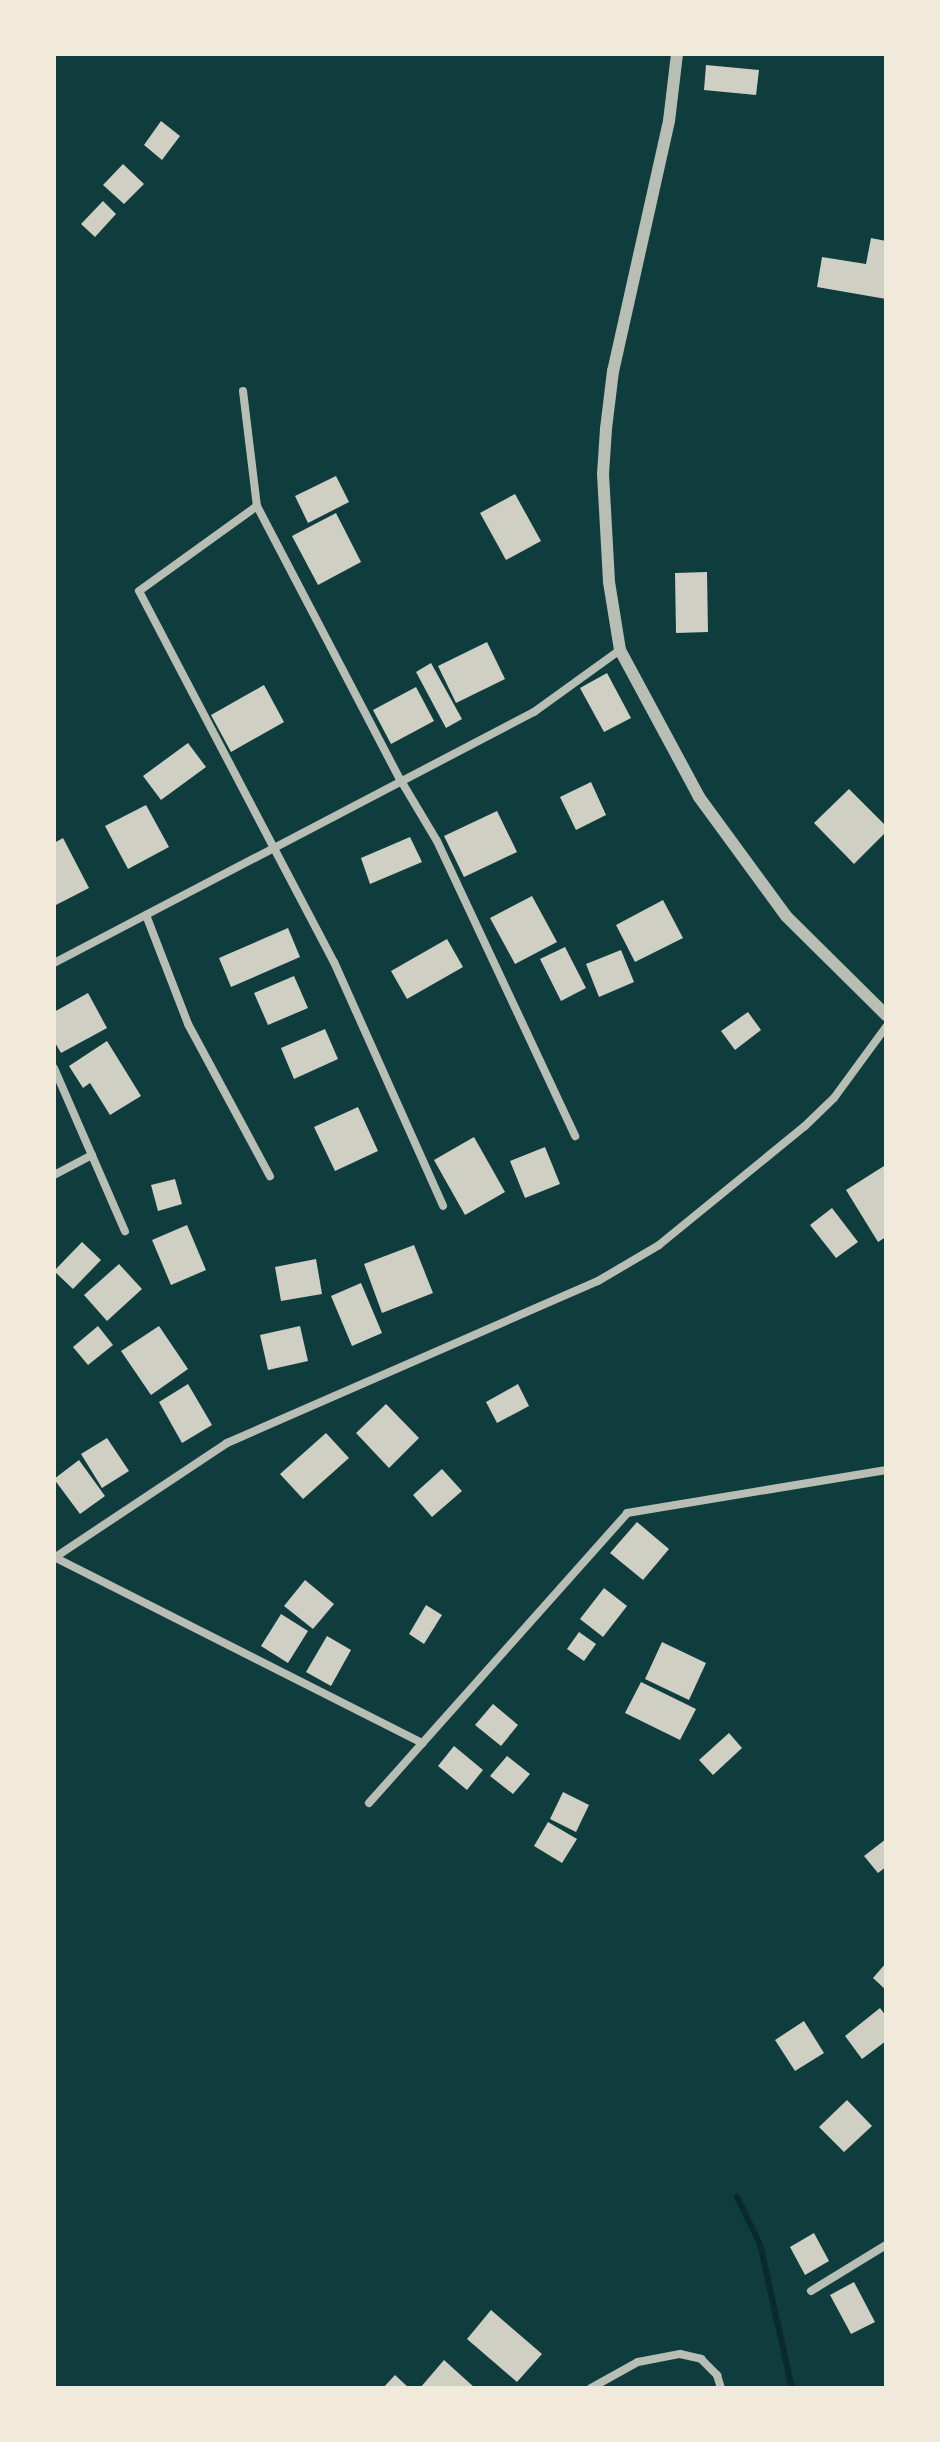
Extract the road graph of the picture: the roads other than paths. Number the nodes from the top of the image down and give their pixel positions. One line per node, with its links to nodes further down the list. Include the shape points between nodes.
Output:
1 (677, 54): 4 (street, via 669,121 613,371 606,429 609,582)
2 (243, 391): 3 (street)
3 (257, 506): 5 (street); 6 (street, via 139,591)
4 (620, 650): 5 (street, via 534,712); 9 (street, via 707,809 786,916)
5 (400, 779): 6 (street); 12 (street, via 467,903)
6 (272, 849): 7 (street); 16 (street, via 334,962)
7 (146, 915): 8 (street); 15 (street, via 188,1024)
8 (54, 963)
9 (886, 1015)
10 (886, 1027): 19 (street, via 834,1098 805,1126 659,1245 598,1281 227,1443)
11 (54, 1068): 13 (street)
12 (575, 1136)
13 (92, 1155): 14 (street); 17 (street)
14 (54, 1175)
15 (270, 1176)
16 (443, 1206)
17 (125, 1231)
18 (886, 1470): 20 (street, via 627,1513)
19 (54, 1558): 20 (street)
20 (423, 1743): 21 (street)
21 (369, 1803)
22 (886, 2245): 23 (street)
23 (811, 2291)
24 (591, 2388): 25 (street, via 638,2362 680,2354 701,2359 717,2375)
25 (721, 2388)

